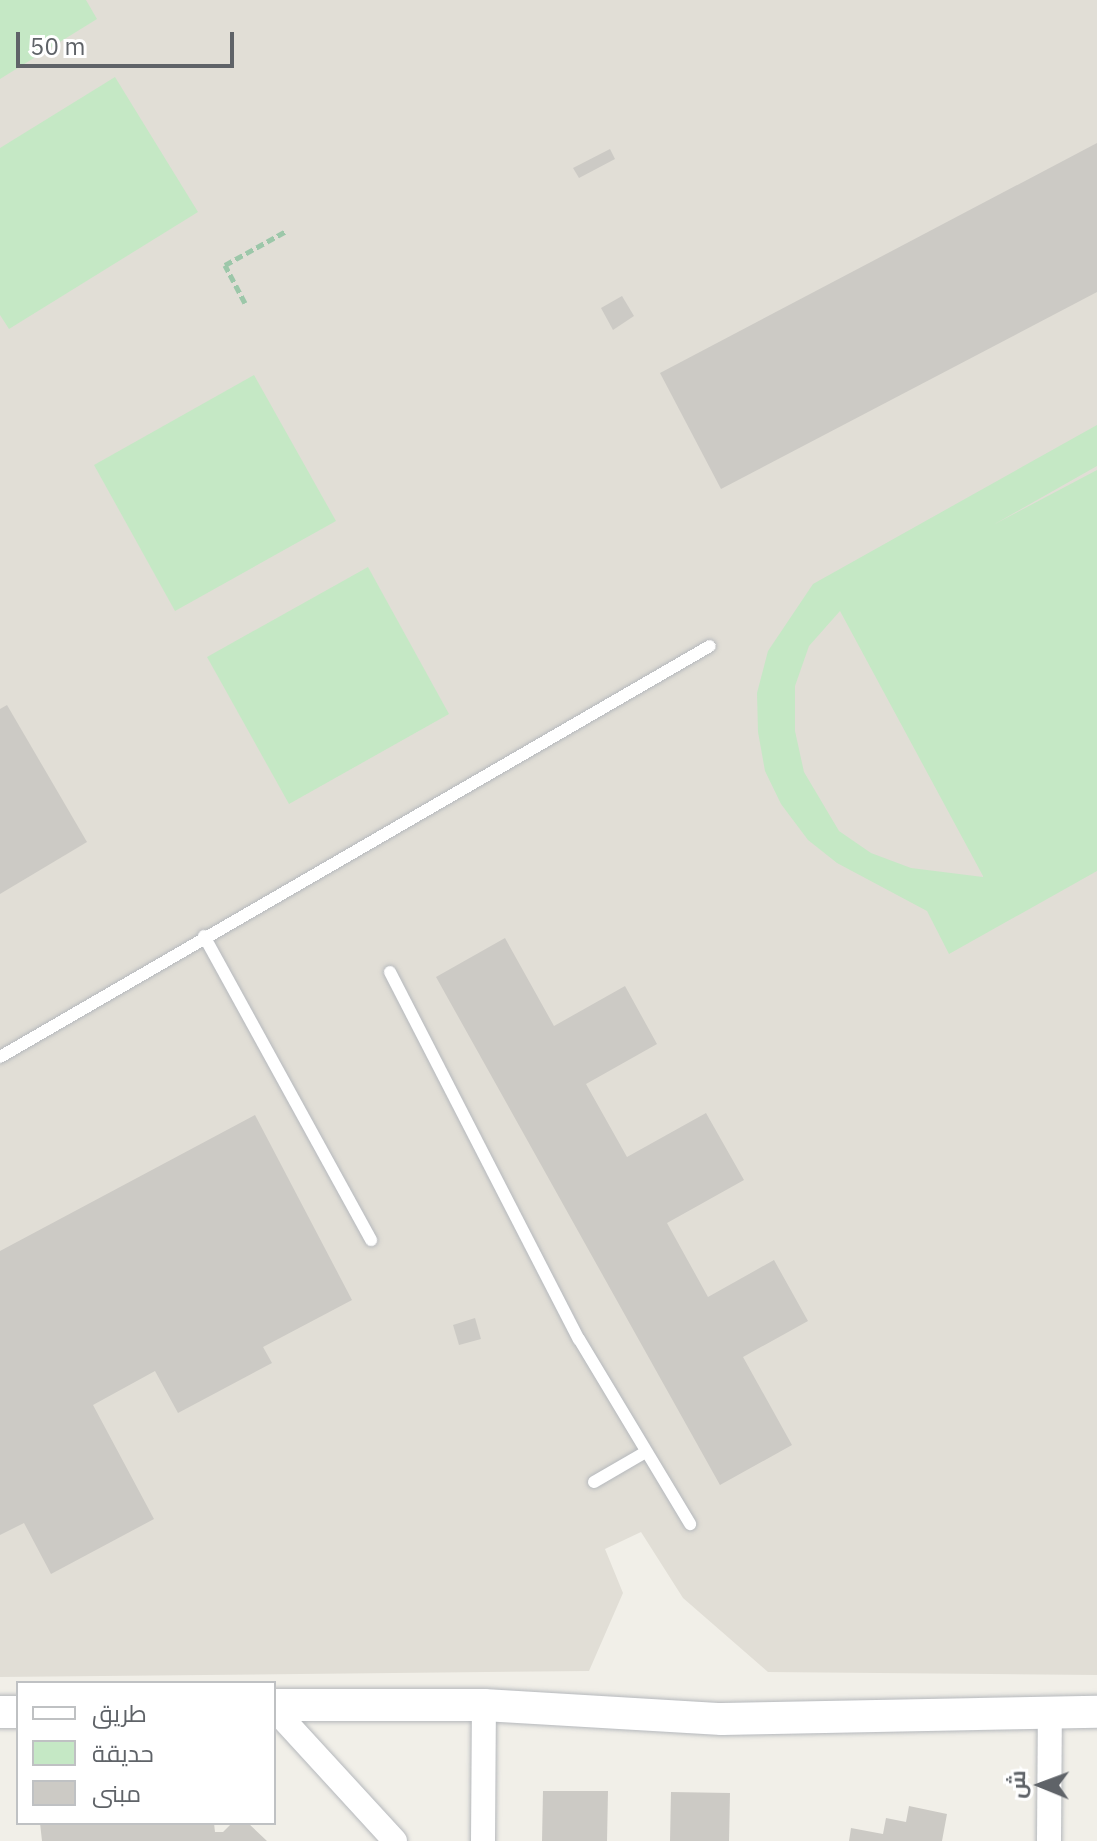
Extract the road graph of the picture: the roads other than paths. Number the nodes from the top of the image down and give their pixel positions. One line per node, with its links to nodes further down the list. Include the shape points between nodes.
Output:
1 (710, 646): 2 (lane)
2 (204, 936): 4 (lane); 5 (lane)
3 (390, 972): 6 (lane)
4 (0, 1057)
5 (371, 1240)
6 (644, 1453): 7 (lane); 8 (lane)
7 (594, 1482)
8 (690, 1524)
9 (484, 1705): 10 (main road); 12 (main road, via 722,1719); 15 (street)
10 (276, 1707)
11 (276, 1709): 14 (street)
12 (1050, 1712): 13 (main road); 16 (street)
13 (1097, 1712)
14 (395, 1841)
15 (483, 1841)
16 (1049, 1841)

